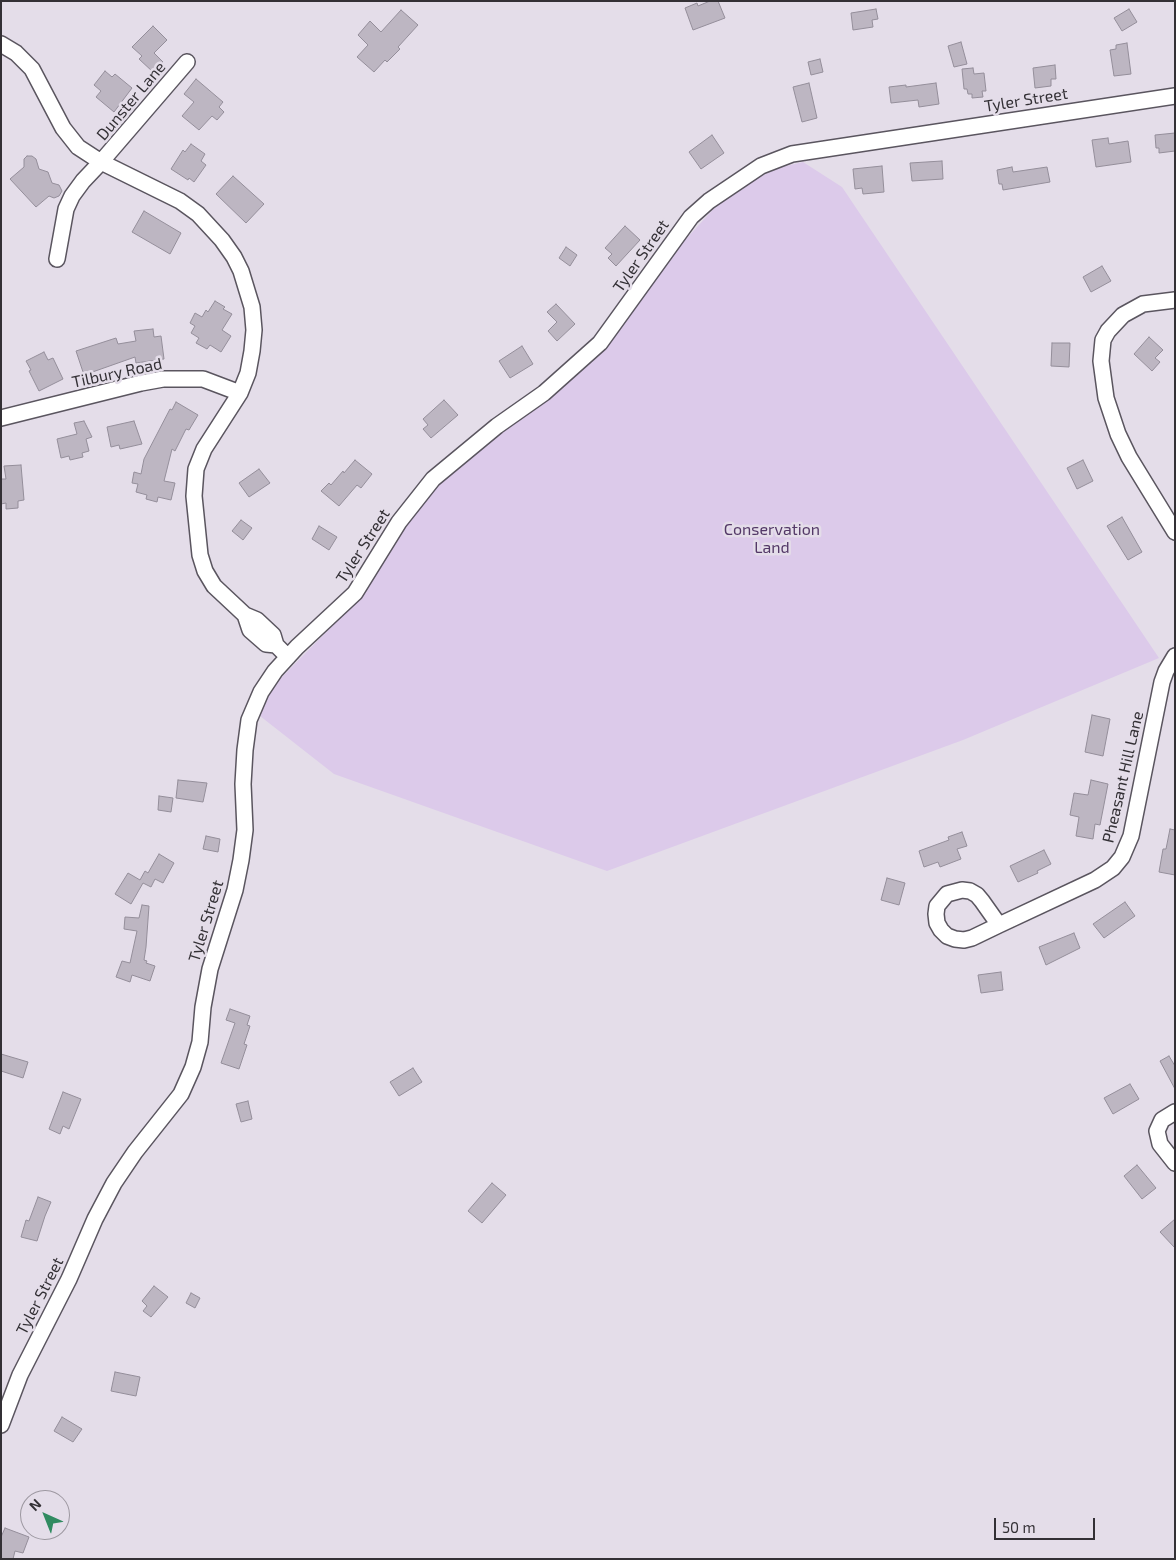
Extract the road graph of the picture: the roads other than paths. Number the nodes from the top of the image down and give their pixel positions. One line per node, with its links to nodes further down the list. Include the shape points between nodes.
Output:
1 (1, 44): 4 (street, via 32,69 70,138)
2 (187, 62): 4 (street, Dunster Lane)
3 (1175, 96): 11 (street, Tyler Street, via 792,154 760,166 691,216 600,343 544,393 497,426 434,478 400,522 355,592)
4 (101, 162): 5 (street, Dunster Lane, via 82,181 66,209); 7 (street, via 161,190 198,214 234,257 247,288 254,330 248,373)
5 (57, 259)
6 (1175, 300): 9 (street, via 1143,304 1123,315 1108,331 1101,361 1106,398 1118,434)
7 (240, 393): 8 (street, Tilbury Road, via 203,379 163,379); 11 (street, via 201,455 196,469 194,496 200,555 204,571 214,586 244,615 250,630 266,644 276,645)
8 (1, 418)
9 (1175, 532)
10 (1175, 656): 12 (street, Pheasant Hill Lane, via 1162,682 1131,836 1122,857 1100,877)
11 (288, 657): 15 (street, Tyler Street, via 261,692 249,720 241,860 235,890 210,968 200,1042 193,1067 181,1094 110,1190 69,1280 20,1375)
12 (999, 925)
13 (1175, 1112): 14 (street, via 1162,1120 1157,1131 1160,1144)
14 (1175, 1163)
15 (1, 1424)

